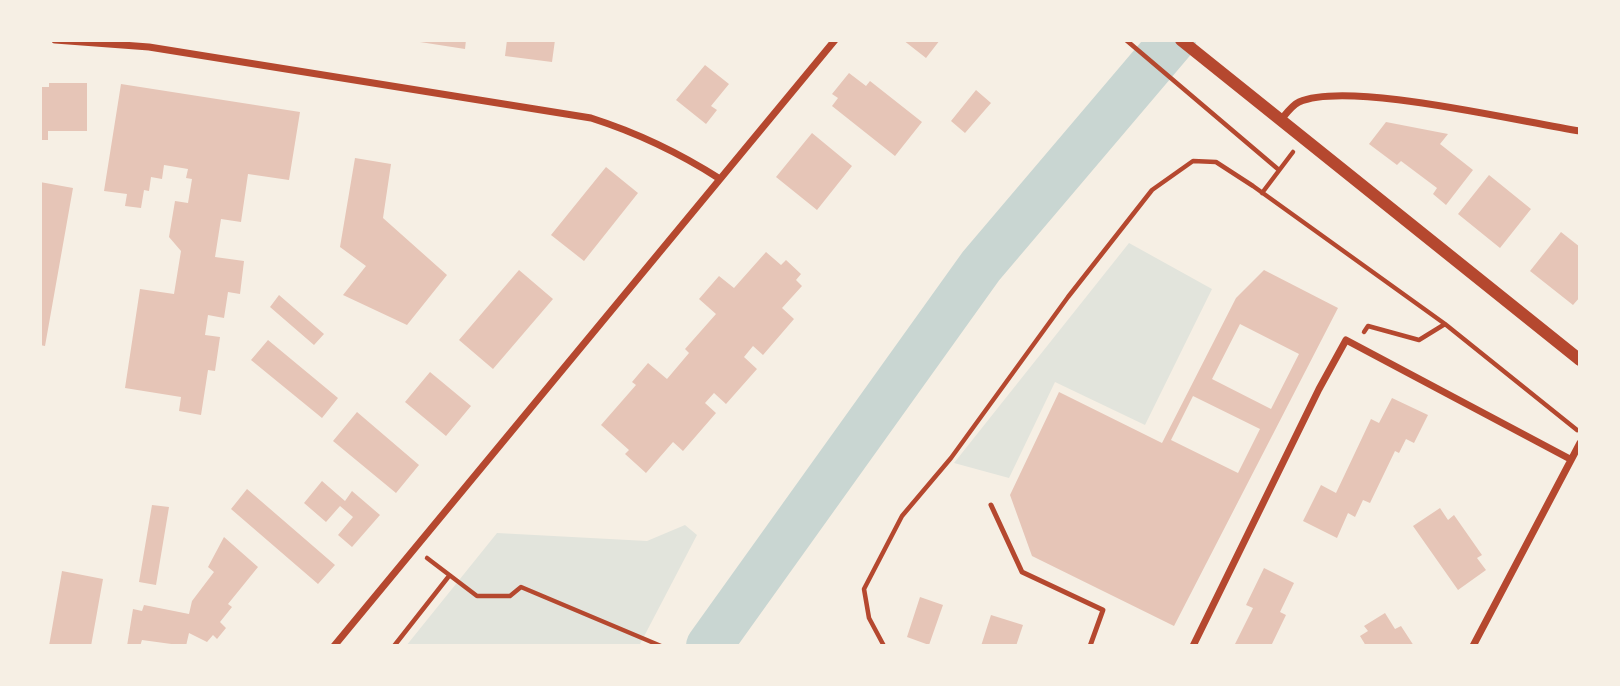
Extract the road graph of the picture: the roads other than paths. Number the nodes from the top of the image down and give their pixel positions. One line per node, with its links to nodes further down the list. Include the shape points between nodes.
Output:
1 (55, 40): 6 (street, via 149,47 591,118 642,135)
2 (835, 40): 6 (street)
3 (1181, 40): 4 (street)
4 (1279, 121): 5 (street, via 1298,103 1334,95 1437,105); 7 (street)
5 (1580, 131)
6 (720, 179): 11 (street)
7 (1580, 360)
8 (1580, 443): 9 (street)
9 (1570, 459): 13 (street, via 1346,340); 14 (street)
10 (991, 505): 12 (lane, via 1022,572 1103,610)
11 (334, 646)
12 (1090, 646)
13 (1193, 646)
14 (1473, 646)

